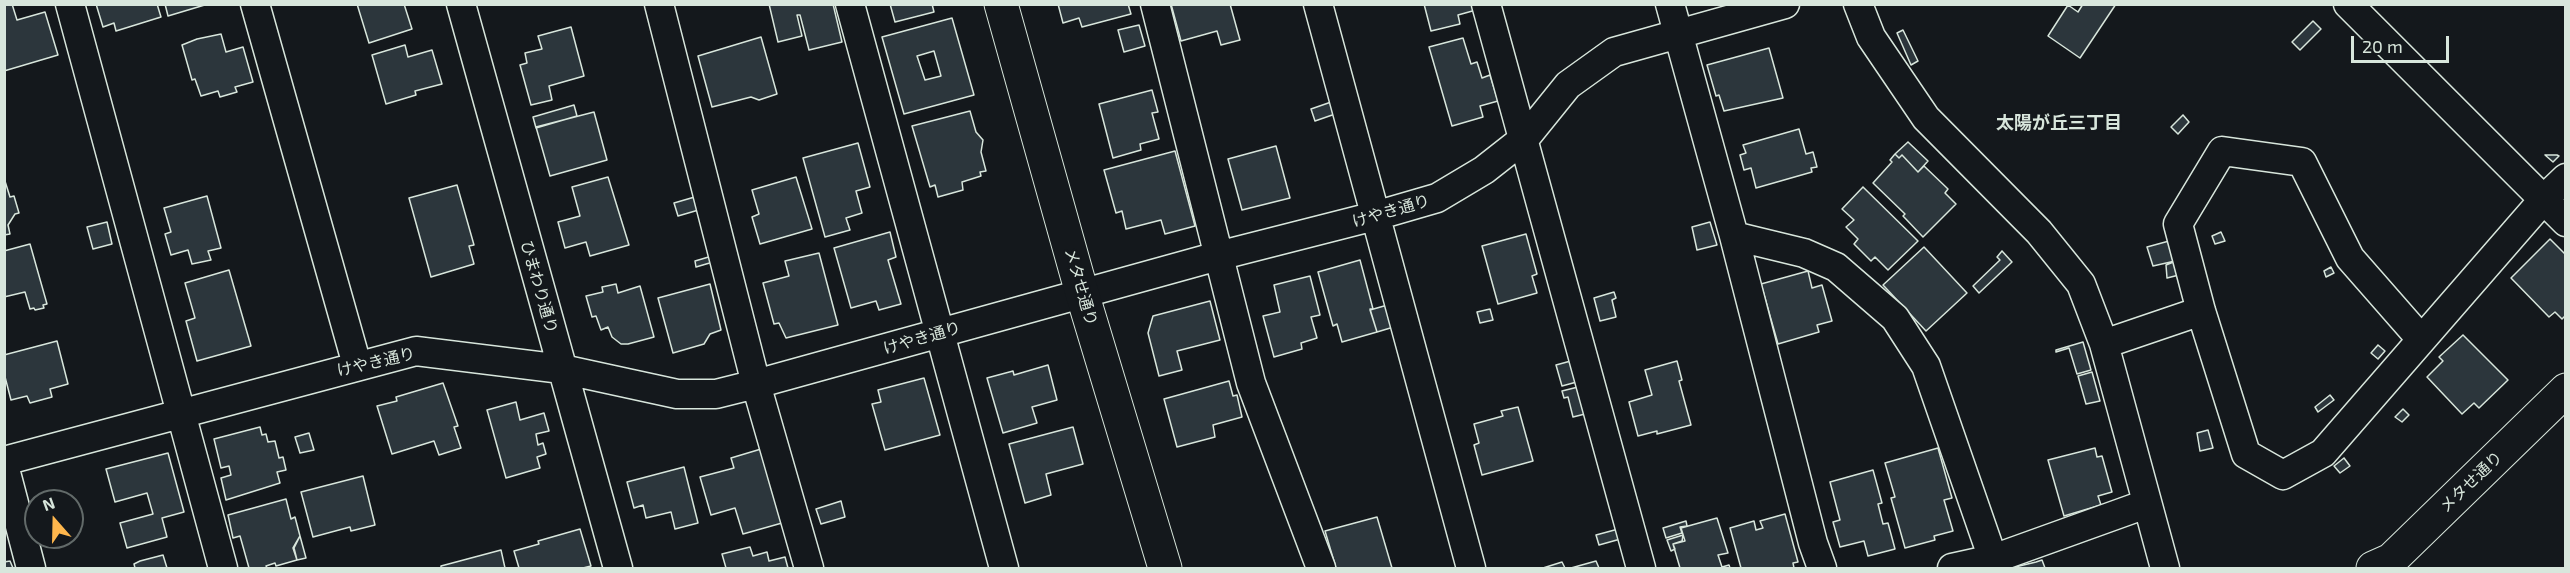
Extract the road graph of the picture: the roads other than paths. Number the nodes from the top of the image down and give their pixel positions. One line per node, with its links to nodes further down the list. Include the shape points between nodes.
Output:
1 (70, 4): 31 (street)
2 (255, 4): 27 (street)
3 (461, 4): 28 (street, ひまわり通り)
4 (659, 4): 29 (street)
5 (850, 4): 24 (street)
6 (1001, 4): 22 (street, メタせ通り)
7 (1155, 4): 21 (street)
8 (1318, 4): 18 (street)
9 (1486, 4): 15 (street)
10 (1670, 4): 14 (street)
11 (1785, 4): 14 (street, けやき通り)
12 (1858, 4): 26 (street, via 1871,38 1926,118 2039,232 2081,284)
13 (2348, 4): 17 (street)
14 (1678, 34): 15 (street, けやき通り, via 1614,52 1568,85); 20 (street)
15 (1523, 140): 18 (street, けやき通り, via 1484,170 1437,198); 43 (street)
16 (2565, 178): 17 (street)
17 (2544, 199): 19 (street); 25 (street)
18 (1375, 216): 21 (street, けやき通り); 42 (street)
19 (2565, 222)
20 (1734, 236): 34 (street, via 1804,253 1836,267 1895,318 1926,366); 44 (street)
21 (1218, 256): 22 (street, けやき通り); 41 (street, via 1251,383)
22 (1082, 293): 24 (street, けやき通り); 40 (street, メタせ通り)
23 (2201, 311): 25 (street, via 2246,454 2283,475 2323,453); 25 (street, via 2178,224 2222,151 2302,162 2350,258); 26 (street)
24 (938, 334): 29 (street, けやき通り); 39 (street)
25 (2421, 339)
26 (2104, 344): 33 (street)
27 (357, 365): 28 (street, けやき通り, via 416,351); 31 (street, けやき通り)
28 (562, 369): 29 (street, けやき通り, via 677,394 716,394); 37 (street, ひまわり通り)
29 (756, 384): 38 (street)
30 (2565, 390): 47 (street, メタせ通り, via 2391,560)
31 (181, 414): 32 (street, けやき通り); 36 (street)
32 (4, 463): 35 (street)
33 (2146, 504): 34 (street); 46 (street)
34 (1993, 558): 45 (street)
35 (31, 568)
36 (223, 568)
37 (618, 568)
38 (809, 568)
39 (1004, 568)
40 (1165, 568)
41 (1321, 568)
42 (1471, 568)
43 (1641, 568)
44 (1822, 568)
45 (1952, 568)
46 (2166, 568)
47 (2373, 568)

